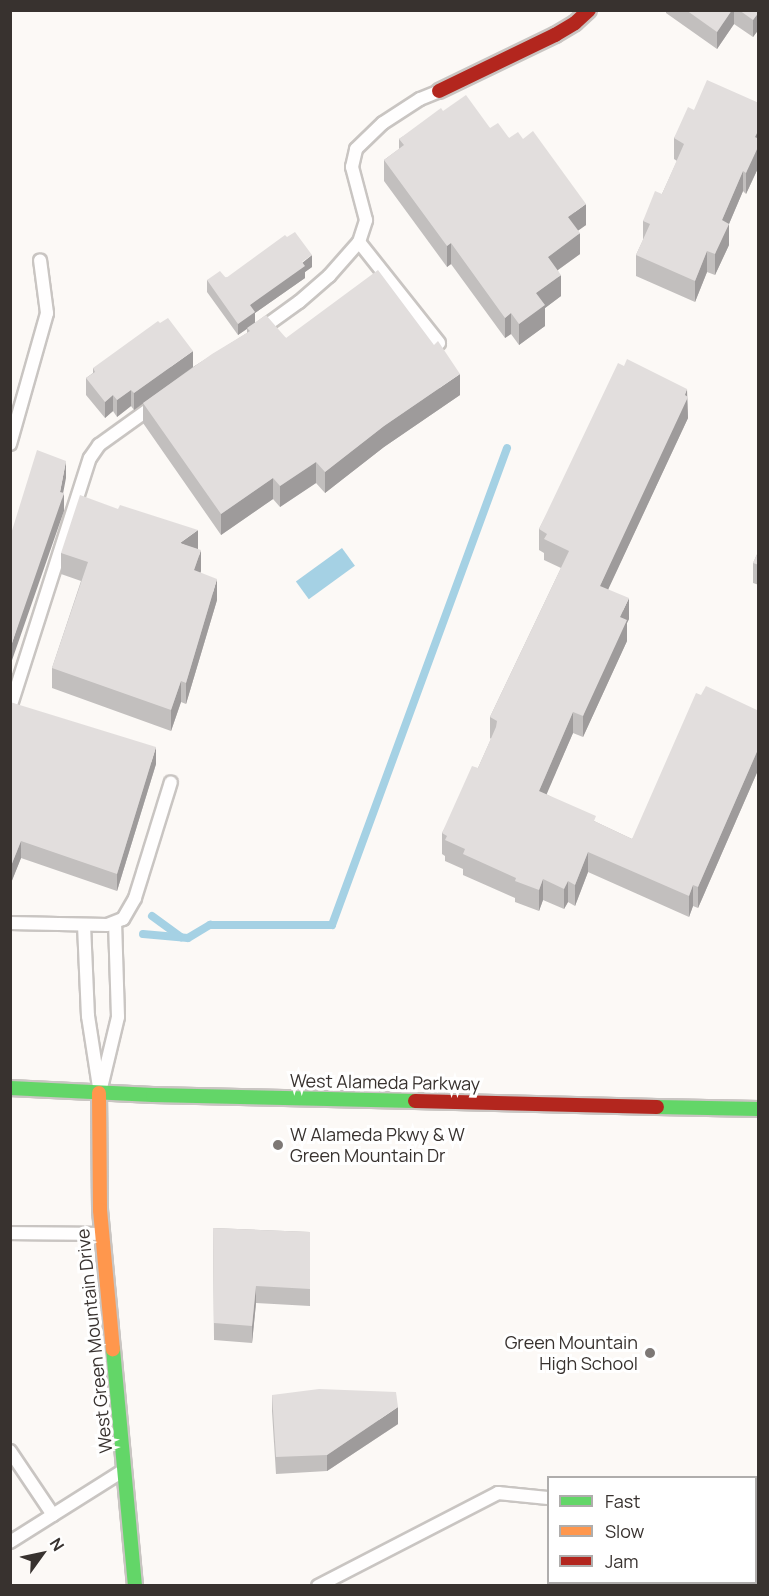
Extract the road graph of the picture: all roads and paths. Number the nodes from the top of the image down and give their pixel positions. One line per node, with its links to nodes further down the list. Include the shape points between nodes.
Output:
1 (589, 10): 2 (main road, via 555,35)
2 (439, 92): 3 (lane, via 420,99 383,123 356,149 352,167 366,220)
3 (360, 242): 5 (lane, via 300,302); 6 (lane)
4 (40, 260): 8 (lane, via 47,313)
5 (251, 336)
6 (439, 343)
7 (165, 398): 9 (lane, via 107,439 90,458)
8 (10, 444)
9 (10, 708)
10 (171, 782): 12 (lane, via 135,898 123,919)
11 (10, 923): 13 (lane)
12 (115, 923): 13 (lane); 15 (lane, via 118,1017)
13 (84, 925): 15 (lane, via 88,1016)
14 (10, 1088): 15 (main road, West Alameda Parkway)
15 (99, 1093): 16 (main road, West Alameda Parkway); 18 (main road, West Green Mountain Drive)
16 (759, 1110)
17 (10, 1233): 18 (lane)
18 (102, 1234): 20 (main road, West Green Mountain Drive)
19 (10, 1451): 22 (lane)
20 (125, 1469): 22 (lane); 24 (main road, West Green Mountain Drive)
21 (547, 1498): 25 (lane, via 498,1493)
22 (53, 1515): 23 (lane)
23 (10, 1542)
24 (135, 1586)
25 (318, 1586)

